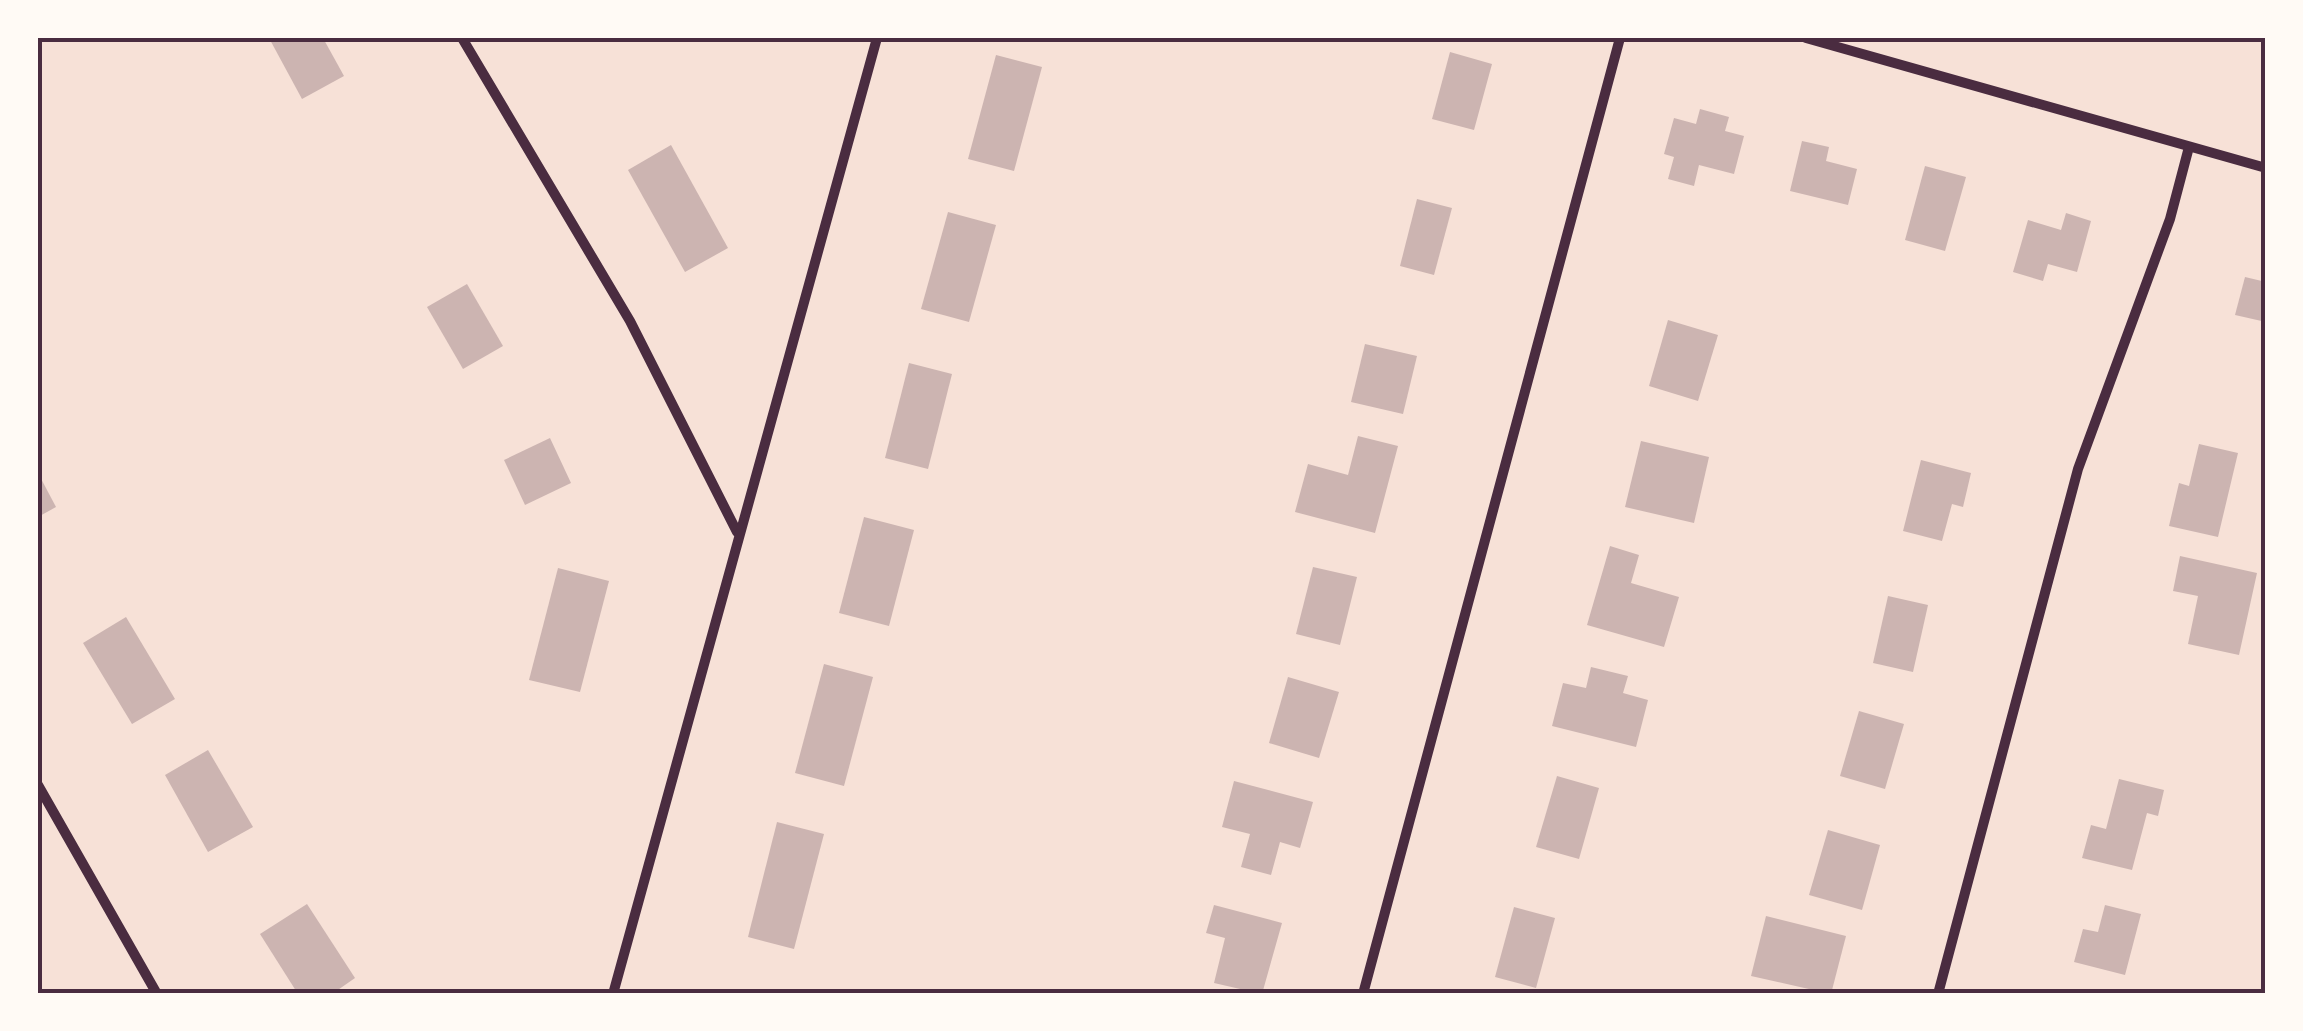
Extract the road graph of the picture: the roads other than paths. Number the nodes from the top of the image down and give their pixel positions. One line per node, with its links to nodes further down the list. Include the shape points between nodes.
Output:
1 (462, 38): 7 (street, via 630,321)
2 (876, 38): 7 (street)
3 (1620, 38): 11 (street)
4 (1806, 38): 5 (street)
5 (2189, 147): 6 (street); 12 (street, via 2170,219 2078,469)
6 (2266, 168)
7 (738, 533): 10 (street)
8 (38, 785): 9 (street)
9 (157, 994)
10 (613, 994)
11 (1363, 994)
12 (1938, 994)

